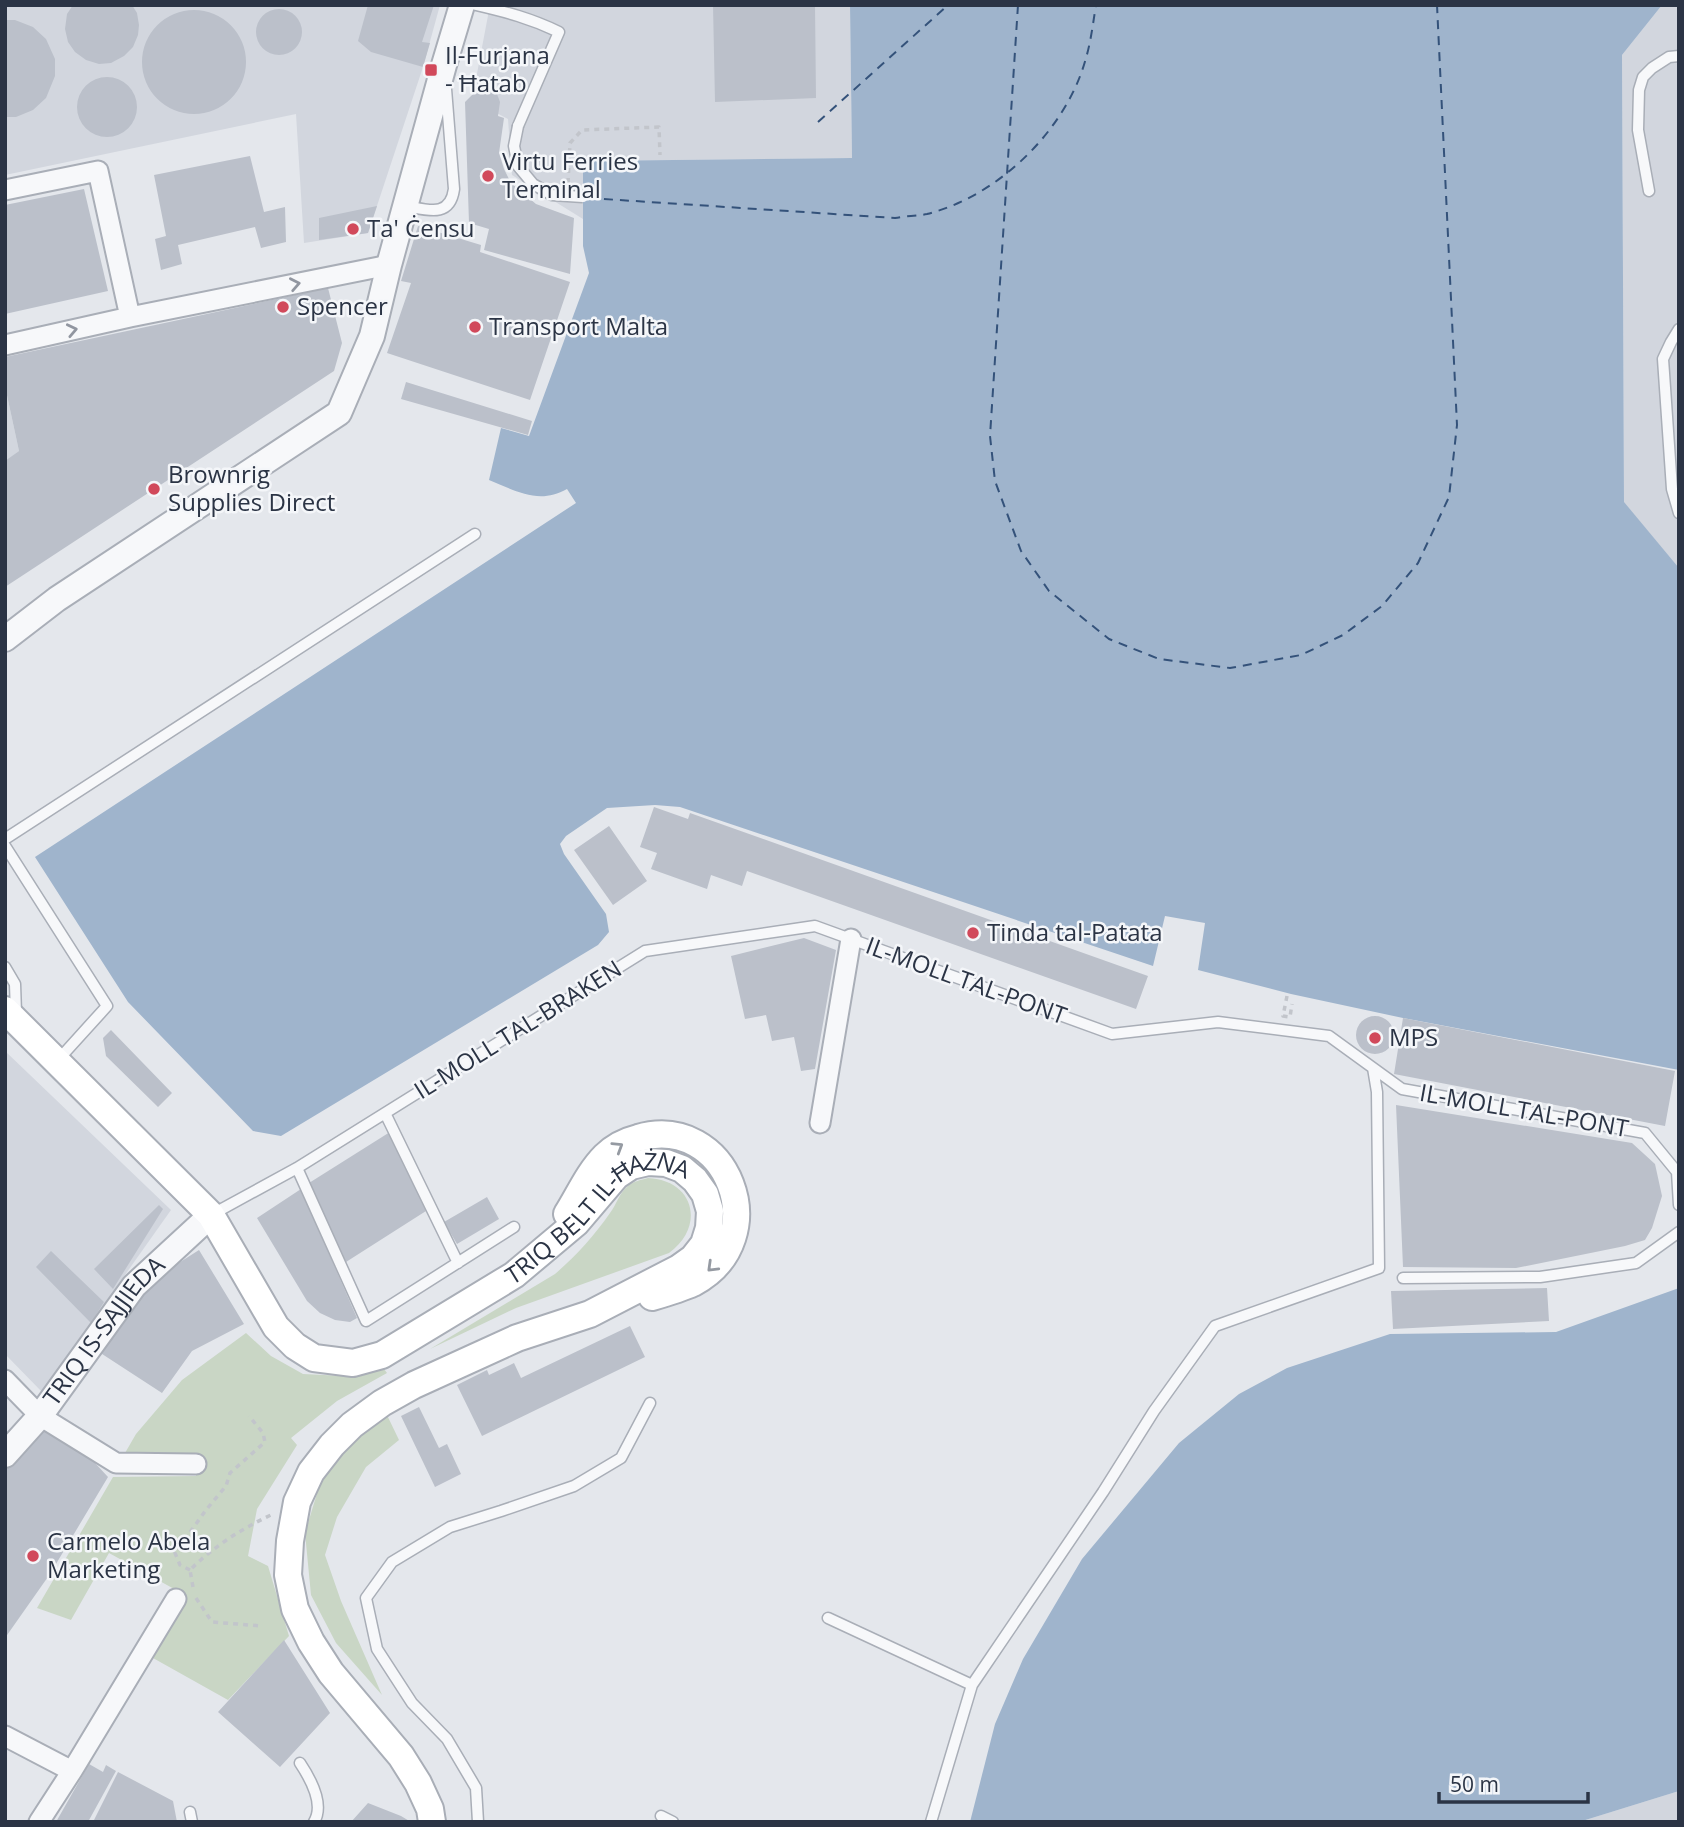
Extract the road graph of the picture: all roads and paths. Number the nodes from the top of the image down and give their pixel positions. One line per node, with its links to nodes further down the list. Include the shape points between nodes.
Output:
1 (462, 5): 4 (street)
2 (476, 5): 9 (lane, bridge, via 519,15 559,32 513,146 518,166 533,184 552,195)
3 (1679, 56): 8 (lane, via 1652,68 1639,90 1638,130)
4 (444, 65): 10 (street); 10 (lane, via 453,194 440,210)
5 (660, 155): 6 (path, via 659,127 582,130 570,143)
6 (568, 179)
7 (5, 190): 12 (street, via 97,171)
8 (1650, 191)
9 (583, 197)
10 (406, 206): 11 (street)
11 (389, 265): 12 (street, one-way to 11); 17 (street, via 372,336 339,412 57,599)
12 (130, 317): 14 (street, one-way to 12)
13 (1679, 329): 15 (lane, via 1663,359 1672,489)
14 (5, 345)
15 (1679, 513)
16 (475, 534): 18 (lane)
17 (5, 639)
18 (5, 839)
19 (5, 846): 25 (lane, via 107,1006)
20 (851, 939): 26 (lane, IL-MOLL TAL-PONT, via 1112,1034 1218,1022 1329,1036); 27 (lane, IL-MOLL TAL-BRAKEN, via 815,926 645,951); 28 (street)
21 (5, 967): 24 (lane, via 15,984)
22 (1287, 996): 23 (path, via 1283,1016 1290,1017)
23 (1292, 1004)
24 (11, 1016): 25 (main road, TRIQ BELT IL-ĦAŻNA)
25 (56, 1062): 31 (main road, TRIQ BELT IL-ĦAŻNA)
26 (1374, 1068): 30 (lane, IL-MOLL TAL-PONT, via 1402,1089 1646,1133 1677,1172); 47 (lane, via 1379,1268 1215,1326)
27 (385, 1113): 29 (lane, IL-MOLL TAL-BRAKEN); 34 (lane)
28 (820, 1123)
29 (297, 1168): 31 (lane, IL-MOLL TAL-BRAKEN); 34 (lane, via 366,1321)
30 (1679, 1205)
31 (211, 1215): 38 (street, TRIQ IS-SAJJIEDA, via 134,1286); 42 (main road, TRIQ BELT IL-ĦAŻNA, via 276,1327 314,1358 353,1363 382,1355 514,1275 576,1223 616,1175 631,1166 666,1163 682,1169 705,1194 709,1228 693,1258 590,1314 517,1338 382,1403 332,1445 311,1472)
32 (514, 1227): 34 (lane)
33 (1679, 1232): 35 (lane, via 1636,1263 1540,1277)
34 (458, 1263)
35 (1403, 1279)
36 (5, 1380): 38 (street)
37 (650, 1402): 55 (lane, via 621,1458 574,1486 450,1527 392,1562 366,1598 377,1648 412,1703 447,1739 476,1788)
38 (40, 1416): 40 (street, TRIQ IS-SAJJIEDA); 41 (street, via 116,1463)
39 (249, 1416): 43 (path, via 265,1442 230,1473 226,1486 175,1553 180,1565)
40 (5, 1455)
41 (196, 1465)
42 (297, 1502): 43 (path, via 252,1524 207,1553); 54 (main road, TRIQ BELT IL-ĦAŻNA, via 288,1575 295,1609 331,1673 407,1765)
43 (190, 1570): 46 (path, via 194,1594 212,1622)
44 (176, 1599): 50 (street)
45 (828, 1618): 47 (lane)
46 (262, 1626)
47 (972, 1685): 57 (lane)
48 (5, 1736): 50 (street)
49 (300, 1763): 53 (lane, via 312,1781 318,1816)
50 (72, 1771): 52 (street)
51 (661, 1816): 56 (lane)
52 (38, 1822)
53 (314, 1822)
54 (432, 1822)
55 (478, 1822)
56 (673, 1822)
57 (931, 1822)

